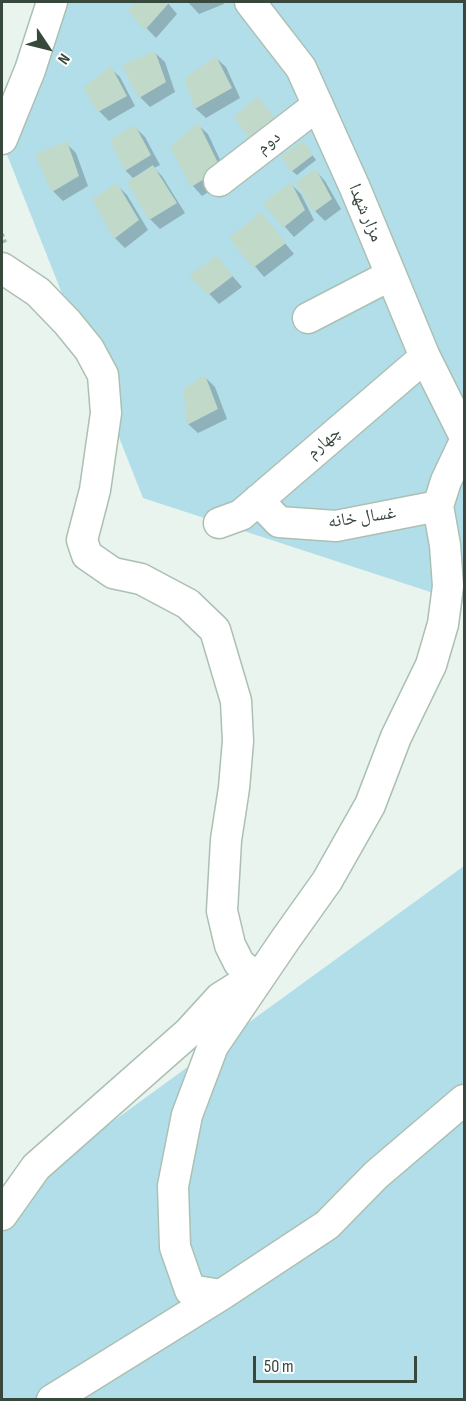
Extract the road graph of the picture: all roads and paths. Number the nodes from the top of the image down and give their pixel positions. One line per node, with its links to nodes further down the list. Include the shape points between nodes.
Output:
1 (52, 2): 4 (street)
2 (250, 2): 3 (street, مزار شهدا, via 301,68)
3 (318, 105): 5 (street, دوم); 7 (street, مزار شهدا)
4 (2, 140)
5 (219, 182)
6 (2, 268): 15 (street, via 38,292 67,322 89,349 103,375 106,414 95,490 82,540 87,555 113,573 141,579 188,604 215,630 237,700 238,741 222,911 239,963)
7 (391, 275): 8 (street); 9 (street, مزار شهدا)
8 (308, 318)
9 (425, 357): 10 (street, مزار شهدا); 12 (street, چهارم)
10 (465, 435)
11 (465, 443): 13 (street)
12 (258, 500): 13 (street, غسال خانه, via 279,522 336,526); 14 (street, چهارم, via 241,515)
13 (438, 506): 15 (street, via 447,586 443,624 431,665 396,736 370,805 327,881)
14 (219, 523)
15 (260, 973): 17 (street, via 220,998 188,1033 36,1167); 18 (street, via 213,1046 187,1114 173,1186 175,1247 190,1290)
16 (465, 1100): 18 (street, via 376,1175 327,1225)
17 (2, 1215)
18 (221, 1295): 19 (street)
19 (52, 1400)

